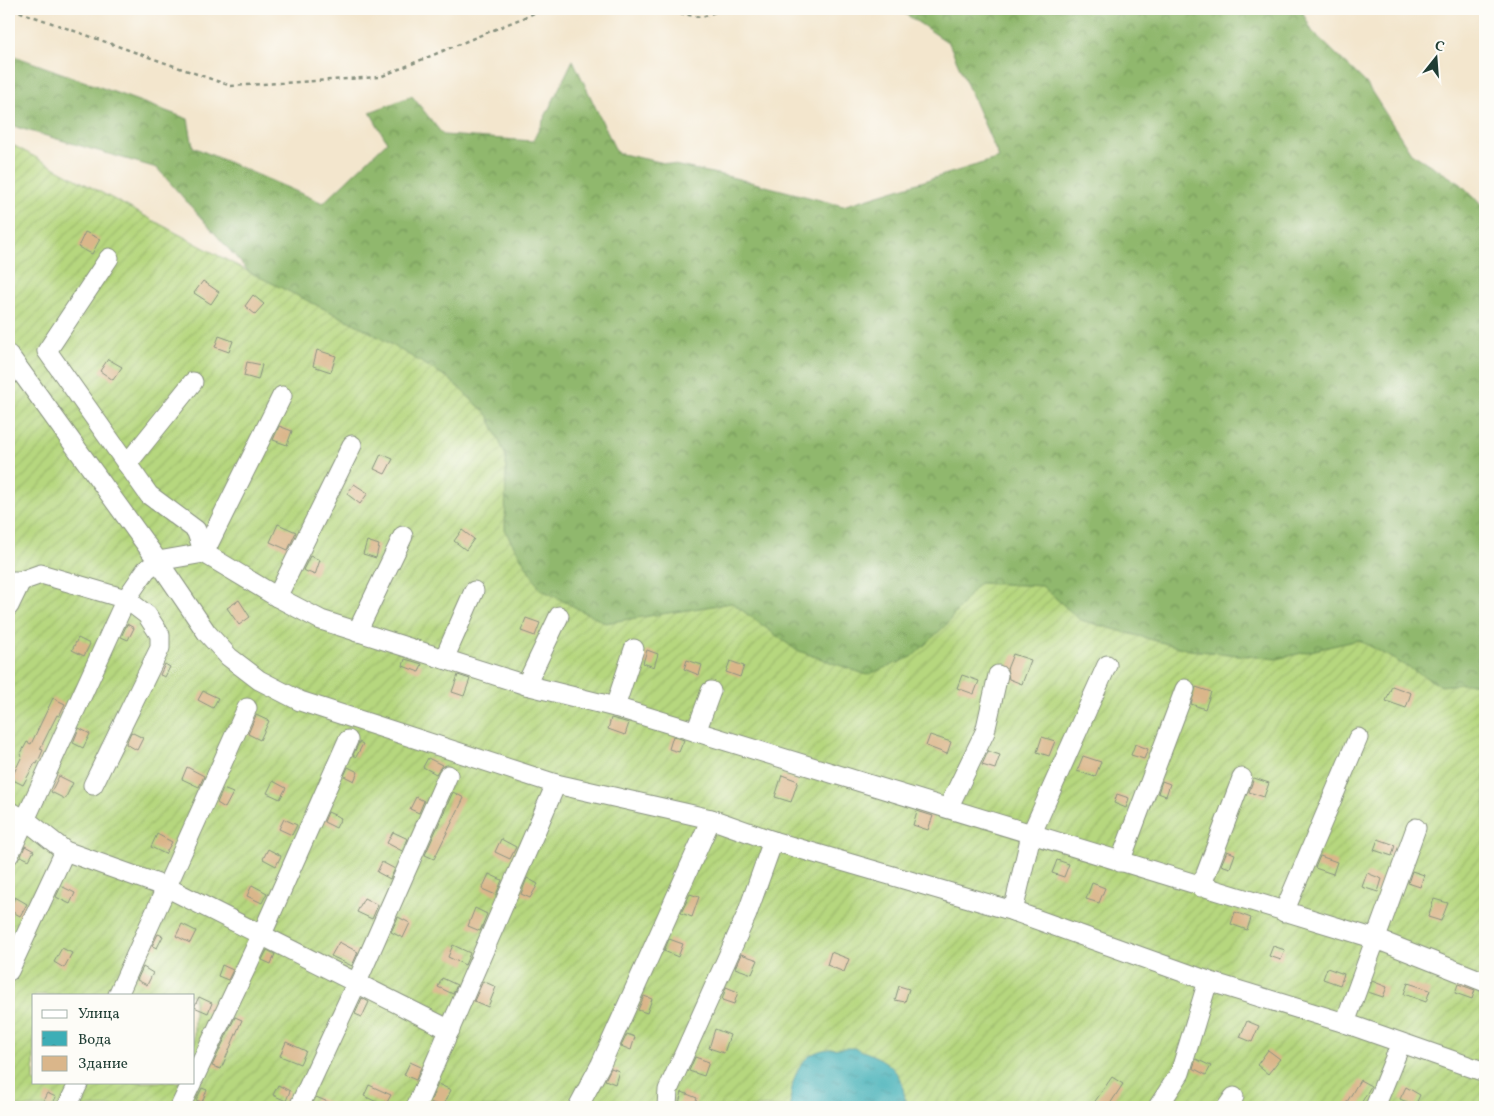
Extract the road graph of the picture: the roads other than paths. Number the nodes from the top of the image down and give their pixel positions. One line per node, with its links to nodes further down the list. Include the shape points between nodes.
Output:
1 (109, 258): 6 (street, via 46,351)
2 (9, 355): 9 (street)
3 (193, 382): 6 (street)
4 (282, 396): 8 (street)
5 (352, 445): 12 (street)
6 (127, 464): 8 (street, via 148,495 196,530)
7 (403, 536): 16 (street)
8 (204, 553): 9 (street); 12 (street)
9 (158, 561): 13 (street, via 146,570); 31 (street, via 207,633 229,657 259,680 300,701)
10 (15, 581): 13 (street, via 41,574); 14 (street)
11 (474, 591): 18 (street)
12 (277, 597): 16 (street, via 321,620)
13 (126, 599): 32 (street, via 147,615 160,635 160,648); 36 (street)
14 (9, 606)
15 (559, 616): 21 (street)
16 (357, 632): 18 (street)
17 (634, 649): 24 (street)
18 (444, 659): 21 (street)
19 (1107, 665): 38 (street)
20 (998, 675): 33 (street, via 984,732)
21 (526, 685): 24 (street)
22 (1185, 689): 42 (street)
23 (711, 690): 26 (street)
24 (614, 707): 26 (street)
25 (247, 708): 43 (street)
26 (696, 732): 33 (street)
27 (1358, 738): 46 (street)
28 (348, 740): 47 (street)
29 (448, 775): 51 (street)
30 (1242, 778): 44 (street)
31 (556, 784): 35 (street); 55 (street)
32 (93, 785)
33 (948, 808): 38 (street)
34 (9, 811): 36 (street)
35 (711, 819): 39 (street); 65 (street, via 601,1064)
36 (26, 820): 40 (street); 41 (street)
37 (1416, 828): 48 (street)
38 (1032, 835): 42 (street); 45 (street)
39 (773, 841): 45 (street); 66 (street, via 747,914 668,1090)
40 (65, 851): 43 (street); 49 (street)
41 (9, 855)
42 (1120, 862): 44 (street)
43 (166, 886): 47 (street); 53 (street)
44 (1201, 887): 46 (street)
45 (1013, 911): 50 (street)
46 (1284, 912): 48 (street)
47 (262, 934): 51 (street); 58 (street)
48 (1376, 939): 52 (street); 54 (street)
49 (9, 971)
50 (1208, 981): 54 (street); 67 (street, via 1180,1073)
51 (357, 982): 55 (street); 63 (street)
52 (1485, 982)
53 (118, 994)
54 (1345, 1023): 56 (street)
55 (450, 1030): 64 (street)
56 (1402, 1042): 57 (street); 68 (street)
57 (1485, 1072)
58 (195, 1076)
59 (77, 1084): 61 (street)
60 (191, 1084): 62 (street)
61 (67, 1107)
62 (180, 1107)
63 (299, 1107)
64 (416, 1107)
65 (578, 1107)
66 (667, 1107)
67 (1158, 1107)
68 (1375, 1107)

